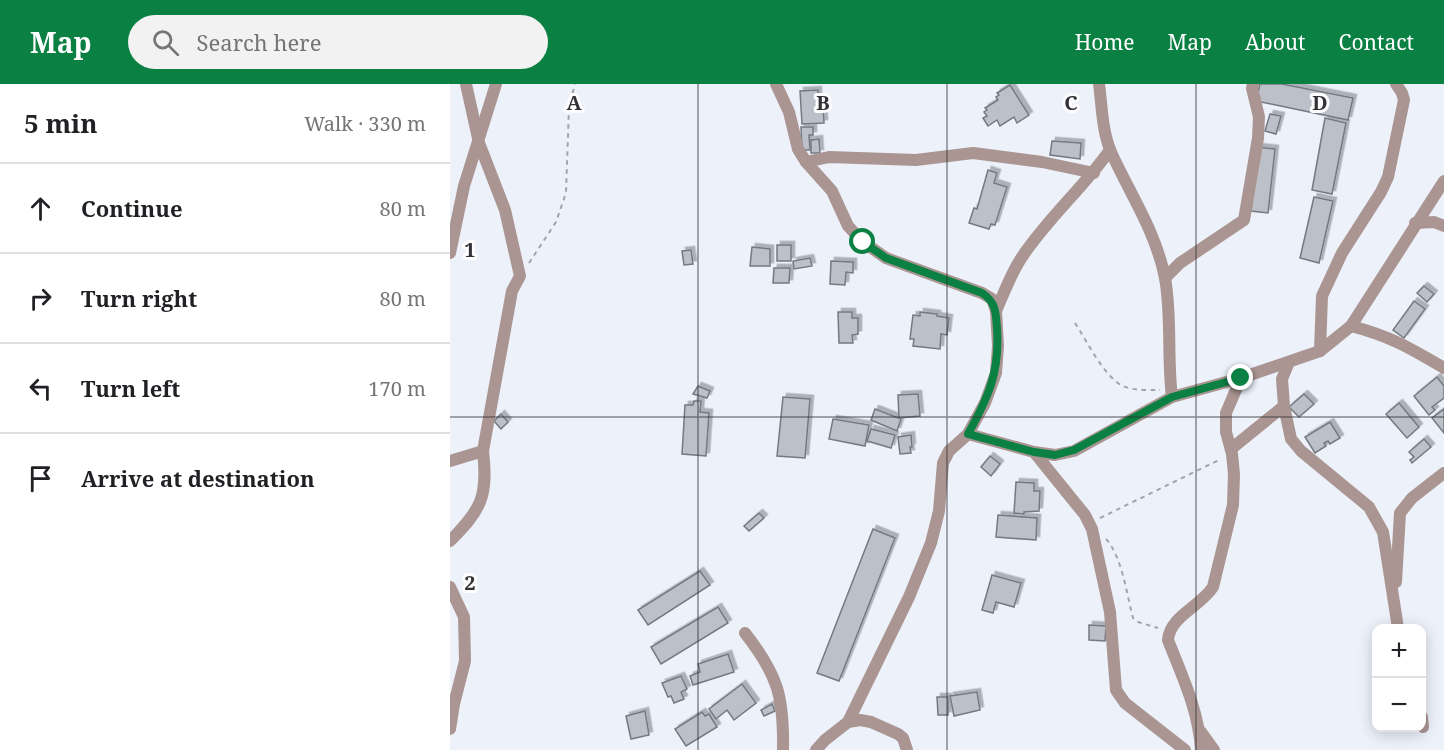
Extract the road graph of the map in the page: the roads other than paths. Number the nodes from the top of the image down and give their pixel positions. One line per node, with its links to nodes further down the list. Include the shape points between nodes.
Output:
1 (466, 84): 7 (street)
2 (496, 84): 7 (street)
3 (776, 84): 9 (street)
4 (1099, 84): 8 (street)
5 (1253, 84): 15 (street, via 1258,138 1244,220 1180,263)
6 (1396, 84): 18 (street, via 1404,100 1388,177 1341,253 1322,296)
7 (479, 143): 14 (street, via 464,186); 25 (street, via 505,210 520,276 512,291)
8 (1110, 150): 10 (street); 15 (street, via 1149,226)
9 (806, 162): 10 (street, via 829,157 916,160 973,153); 16 (street, via 832,191 848,226 863,242 886,258 982,293 992,299)
10 (1094, 174): 16 (street, via 1021,257)
11 (1444, 181): 12 (street)
12 (1415, 223): 13 (street); 17 (street)
13 (1444, 225)
14 (450, 253)
15 (1165, 278): 22 (street)
16 (996, 311): 24 (street, via 996,373)
17 (1351, 326): 18 (street); 20 (street, via 1402,343)
18 (1320, 351): 19 (street)
19 (1289, 362): 21 (street); 23 (street, via 1282,379)
20 (1444, 368)
21 (1241, 378): 22 (street); 27 (street, via 1226,413)
22 (1172, 394): 26 (street, via 1074,450 1055,455)
23 (1284, 406): 27 (street); 32 (street, via 1291,439 1369,507 1383,532)
24 (968, 434): 26 (street); 35 (street, via 949,451 943,463 939,511 931,543)
25 (483, 451): 28 (street); 30 (street, via 483,493 475,514)
26 (1034, 452): 41 (street, via 1091,526 1110,612 1116,690 1125,703)
27 (1231, 452): 37 (street, via 1233,505 1213,587 1169,631 1168,640)
28 (450, 461)
29 (1444, 473): 32 (street, via 1412,498 1400,513)
30 (450, 541)
31 (450, 587): 36 (street, via 464,617 465,661)
32 (1395, 613): 33 (street)
33 (1397, 624)
34 (745, 633): 38 (street, via 764,657 775,680 784,715)
35 (848, 722): 39 (street); 40 (street, via 871,722 898,734)
36 (450, 729)
37 (1200, 731): 42 (street); 43 (street)
38 (783, 750)
39 (816, 750)
40 (907, 750)
41 (1185, 750)
42 (1201, 750)
43 (1214, 750)

